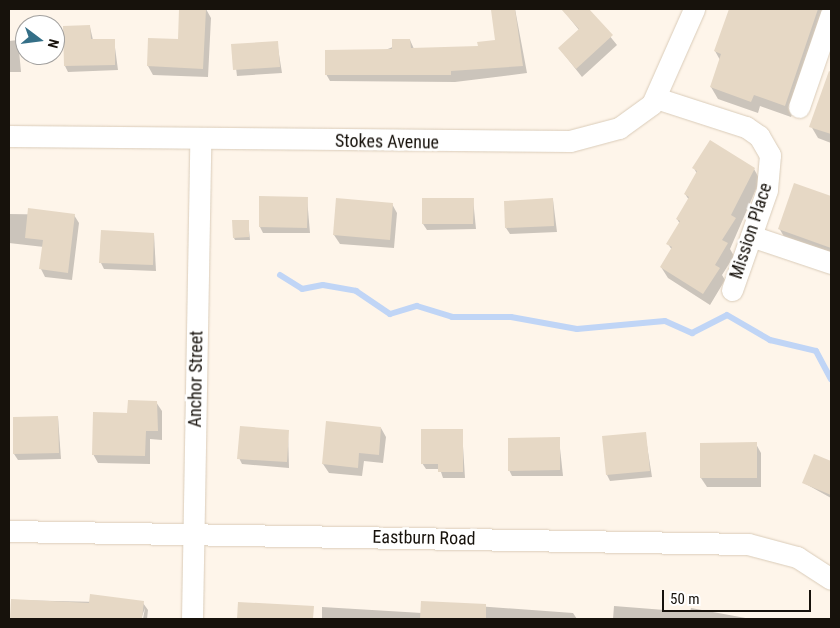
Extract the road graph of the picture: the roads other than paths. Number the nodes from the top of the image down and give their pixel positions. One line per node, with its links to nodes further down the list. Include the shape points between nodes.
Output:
1 (694, 9): 3 (street, Stokes Avenue)
2 (829, 26): 4 (street)
3 (656, 98): 6 (street, Stokes Avenue, via 640,116 619,128 551,143); 7 (street, Mission Place, via 759,136 771,168)
4 (799, 107)
5 (9, 136): 6 (street, Stokes Avenue)
6 (200, 139): 11 (street, Anchor Street)
7 (751, 236): 8 (street); 9 (street, Mission Place)
8 (831, 263)
9 (732, 290)
10 (9, 531): 11 (street, Eastburn Road)
11 (194, 534): 12 (street, Eastburn Road, via 748,544 797,557); 13 (street, Anchor Street)
12 (831, 579)
13 (192, 619)

